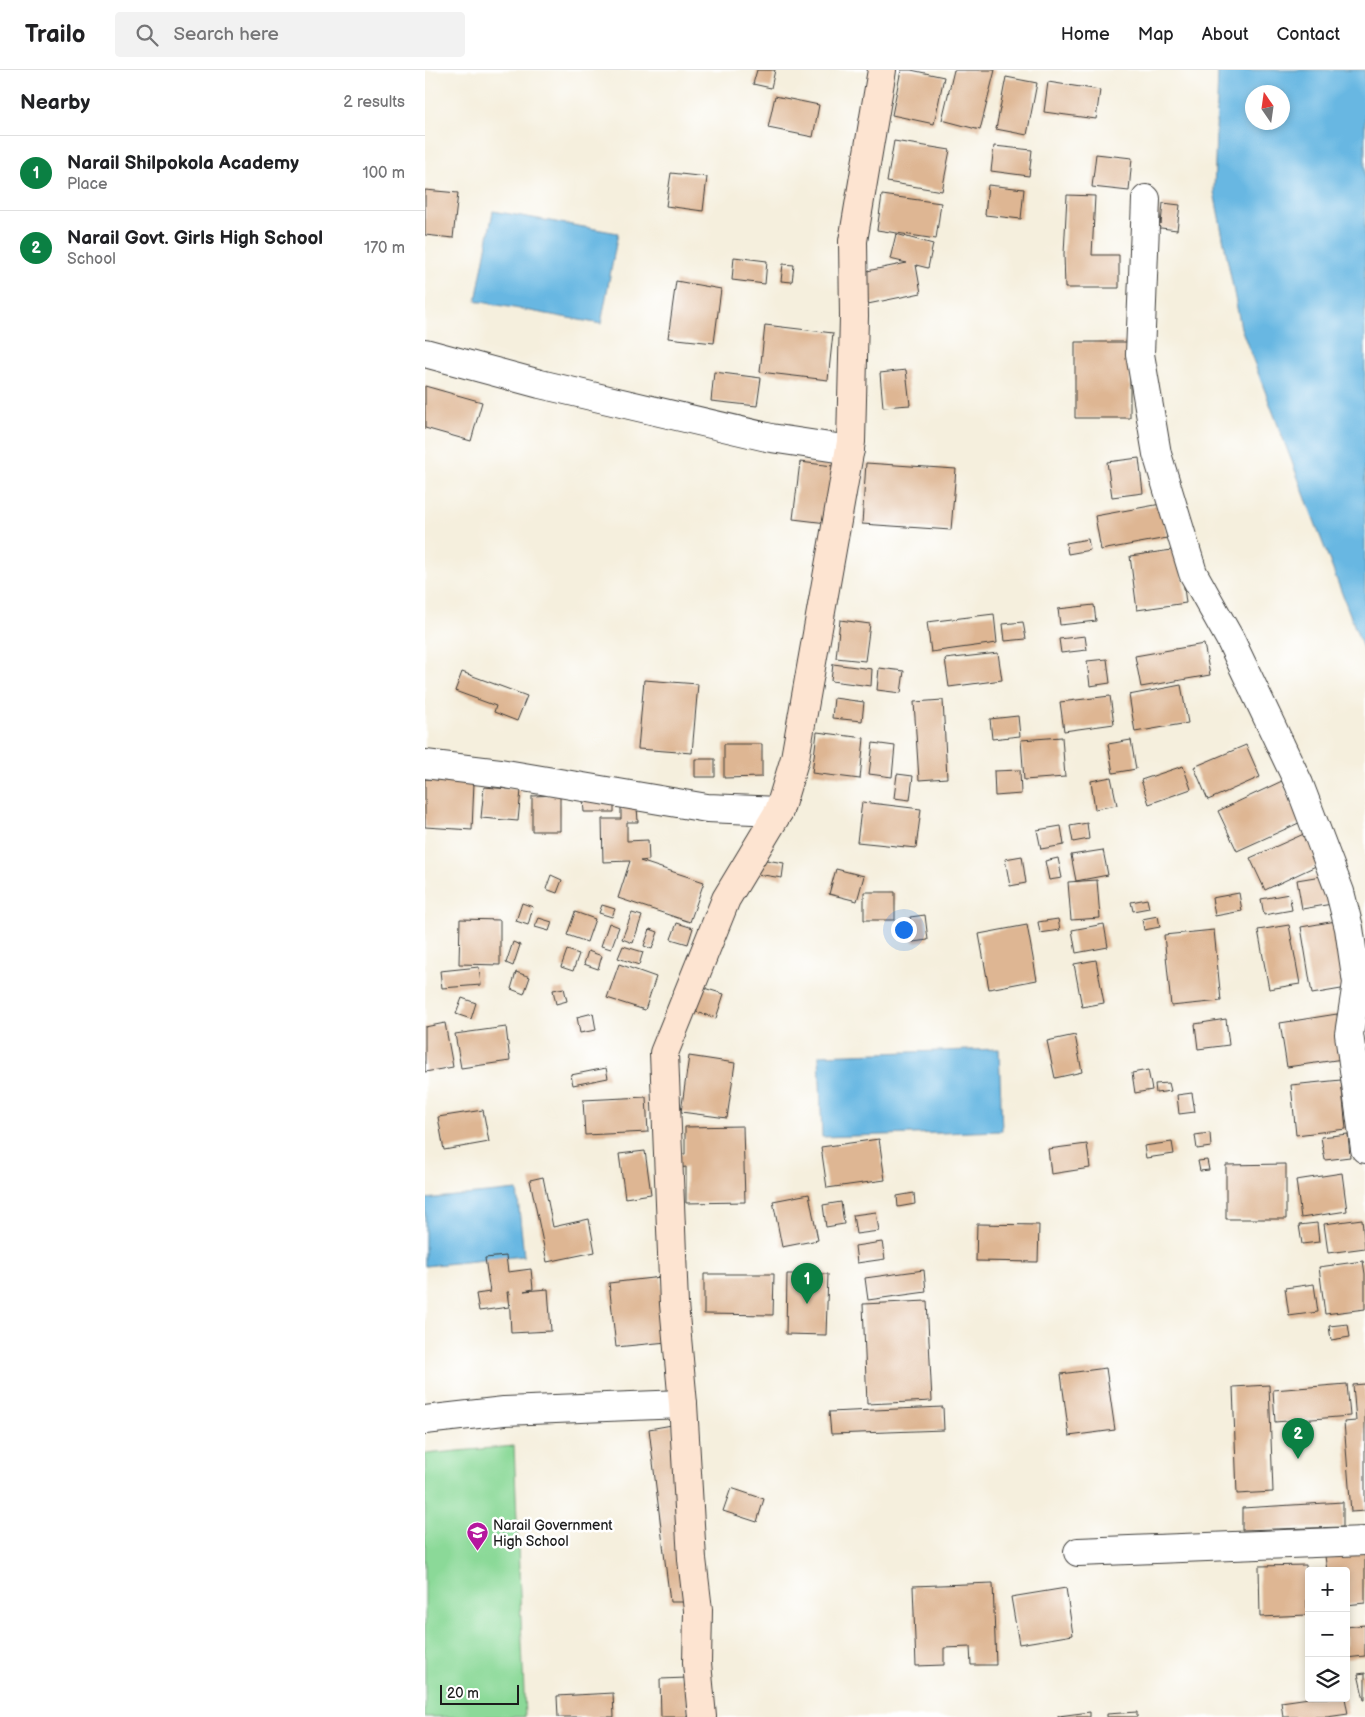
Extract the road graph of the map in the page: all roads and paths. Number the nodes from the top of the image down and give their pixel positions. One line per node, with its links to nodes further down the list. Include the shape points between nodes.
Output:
1 (883, 70): 4 (street, via 853,241)
2 (1146, 199): 7 (street, via 1140,354 1157,454 1193,573 1230,639 1299,784 1340,892 1357,983 1349,1034)
3 (425, 353): 4 (street, via 540,384 771,438)
4 (850, 450): 6 (street, via 795,758)
5 (425, 764): 6 (street, via 500,773 707,808)
6 (779, 811): 8 (street, via 726,899 664,1053 674,1304)
7 (1365, 1149)
8 (683, 1404): 9 (street, via 504,1411); 12 (street)
9 (425, 1420)
10 (1365, 1541): 11 (street)
11 (1077, 1552)
12 (702, 1717)

